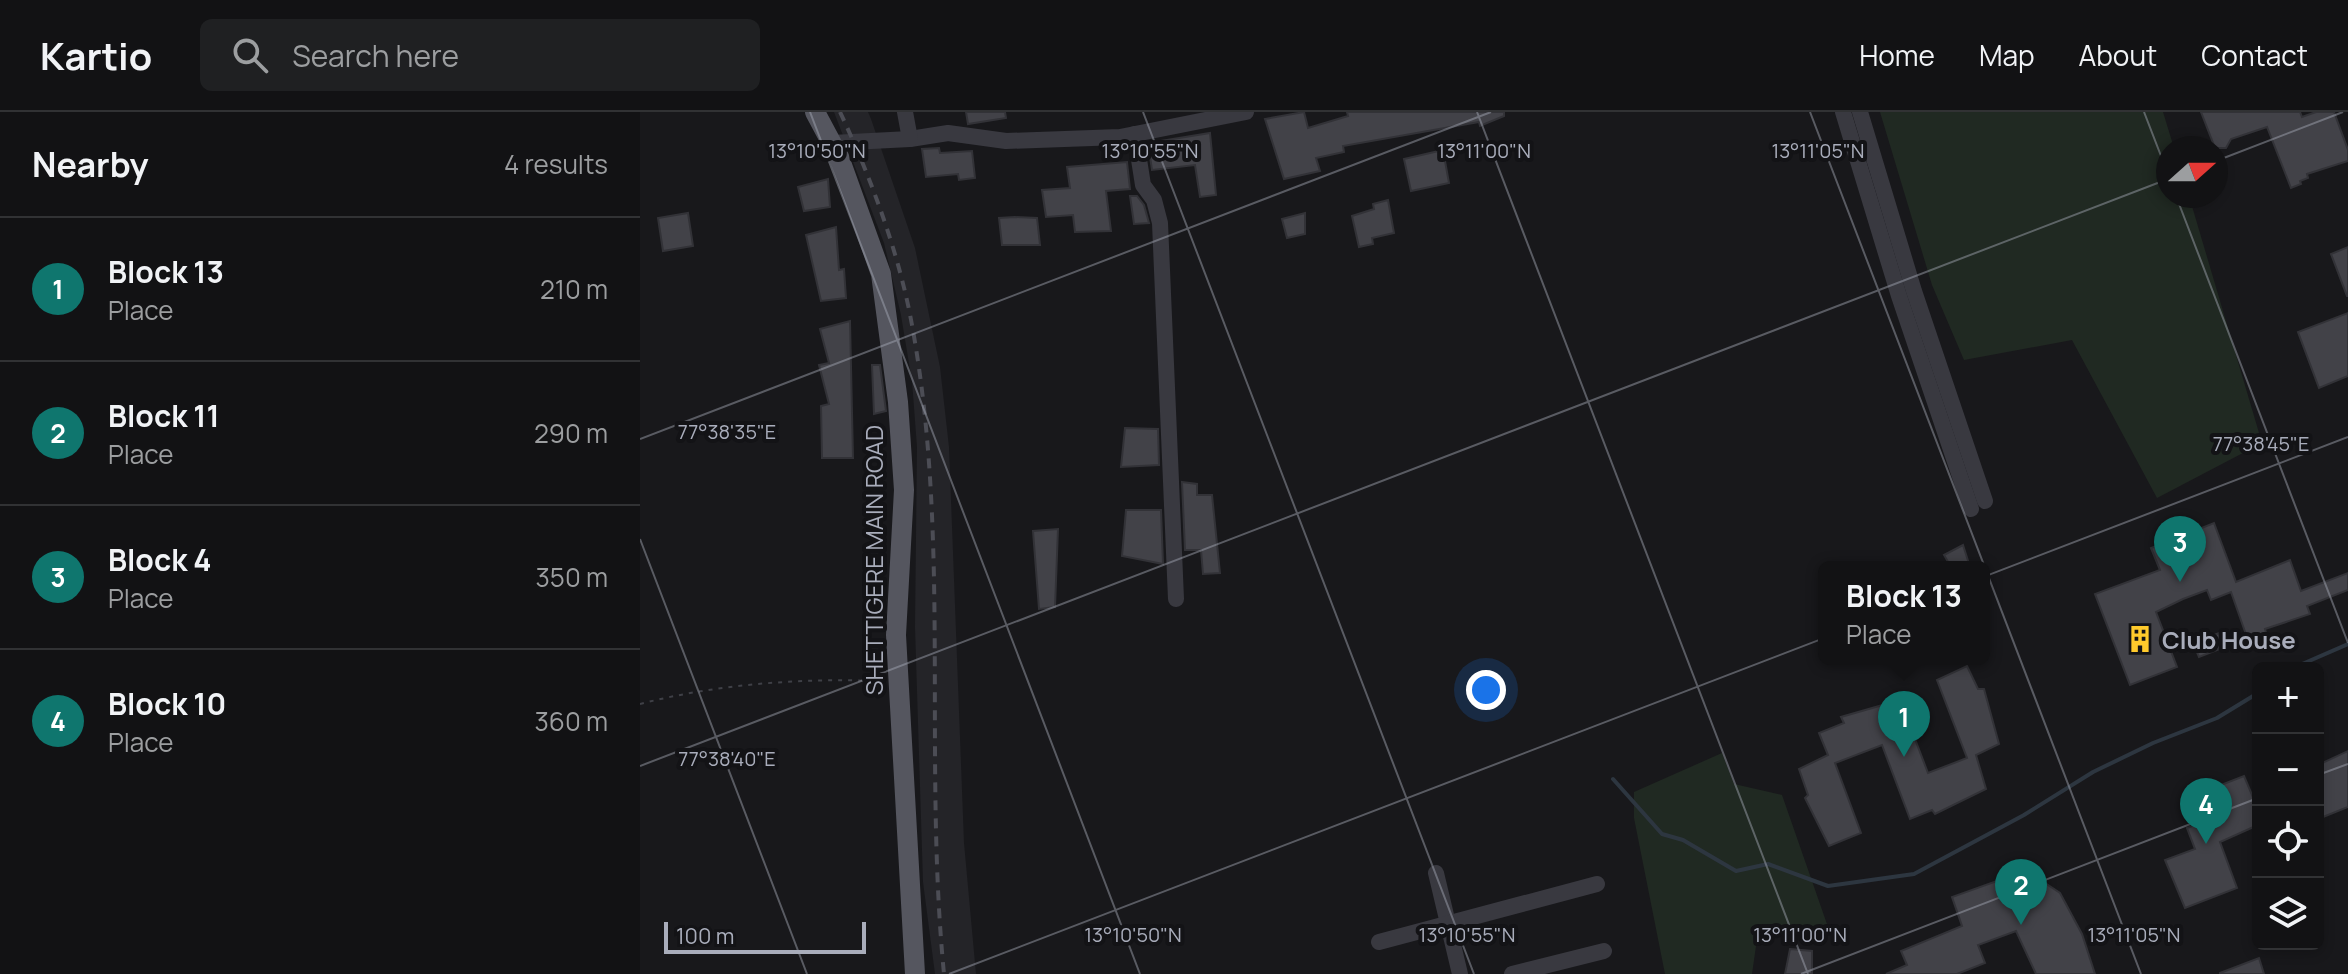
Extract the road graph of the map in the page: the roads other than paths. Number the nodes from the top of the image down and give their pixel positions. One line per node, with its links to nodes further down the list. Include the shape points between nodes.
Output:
1 (815, 112): 8 (main road, SHETTIGERE MAIN ROAD)
2 (905, 112): 7 (street)
3 (1246, 112): 6 (street)
4 (1843, 112): 5 (street, via 1899,296 1978,505)
5 (1860, 112)
6 (1135, 134): 7 (street, via 1006,141 948,133); 9 (street, via 1143,185 1160,223)
7 (910, 139): 8 (street)
8 (832, 143): 15 (main road, SHETTIGERE MAIN ROAD, via 881,274 898,402 904,490 896,635)
9 (1176, 599)
10 (1436, 873): 12 (street)
11 (1597, 884): 12 (street)
12 (1448, 922): 13 (street); 16 (street)
13 (1379, 942)
14 (1604, 951): 17 (street)
15 (915, 974)
16 (1460, 974)
17 (1512, 974)

